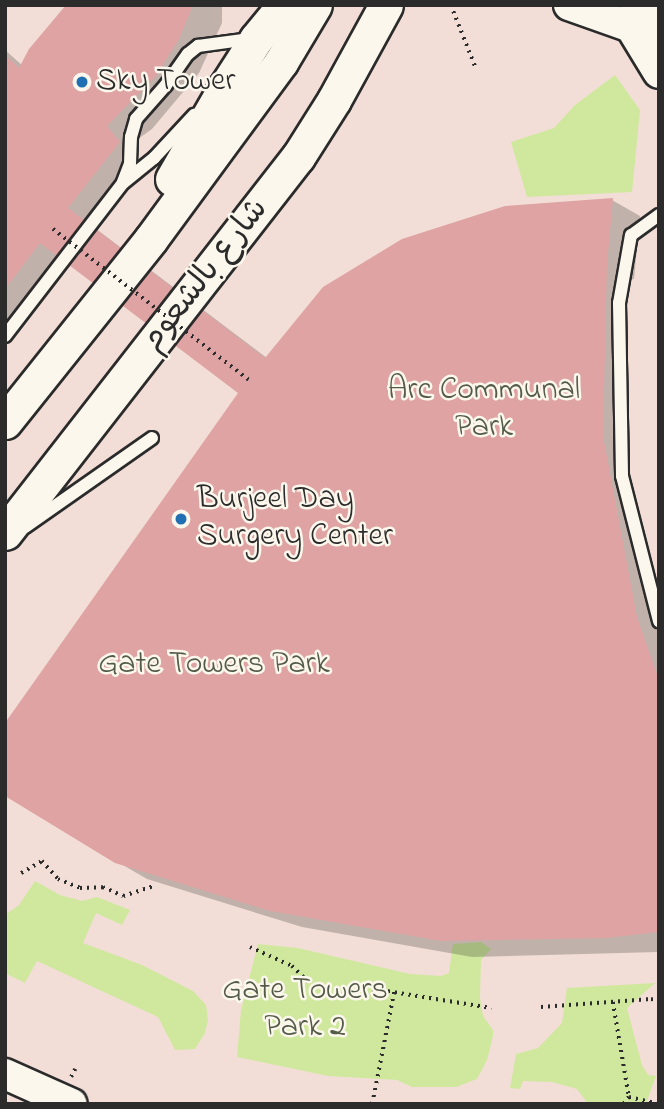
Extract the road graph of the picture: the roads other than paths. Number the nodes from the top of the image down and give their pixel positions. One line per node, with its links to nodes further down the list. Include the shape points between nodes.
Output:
1 (284, 5): 6 (main road)
2 (315, 5): 10 (main road, شارع بالشعوم, via 281,62)
3 (569, 5): 5 (street)
4 (391, 10): 14 (main road, شارع بالشعوم, via 298,157)
5 (647, 21): 7 (main road)
6 (247, 52): 8 (lane, via 153,158); 8 (lane, via 198,46 188,54 136,119); 10 (main road, via 151,218)
7 (659, 71)
8 (123, 183): 11 (lane)
9 (659, 215): 16 (lane, via 631,235 619,303 622,476)
10 (151, 239): 12 (main road, شارع بالشعوم)
11 (5, 336)
12 (5, 422)
13 (152, 438): 15 (lane)
14 (5, 533)
15 (5, 541)
16 (659, 621)
17 (5, 1074): 18 (street)
18 (72, 1104)

